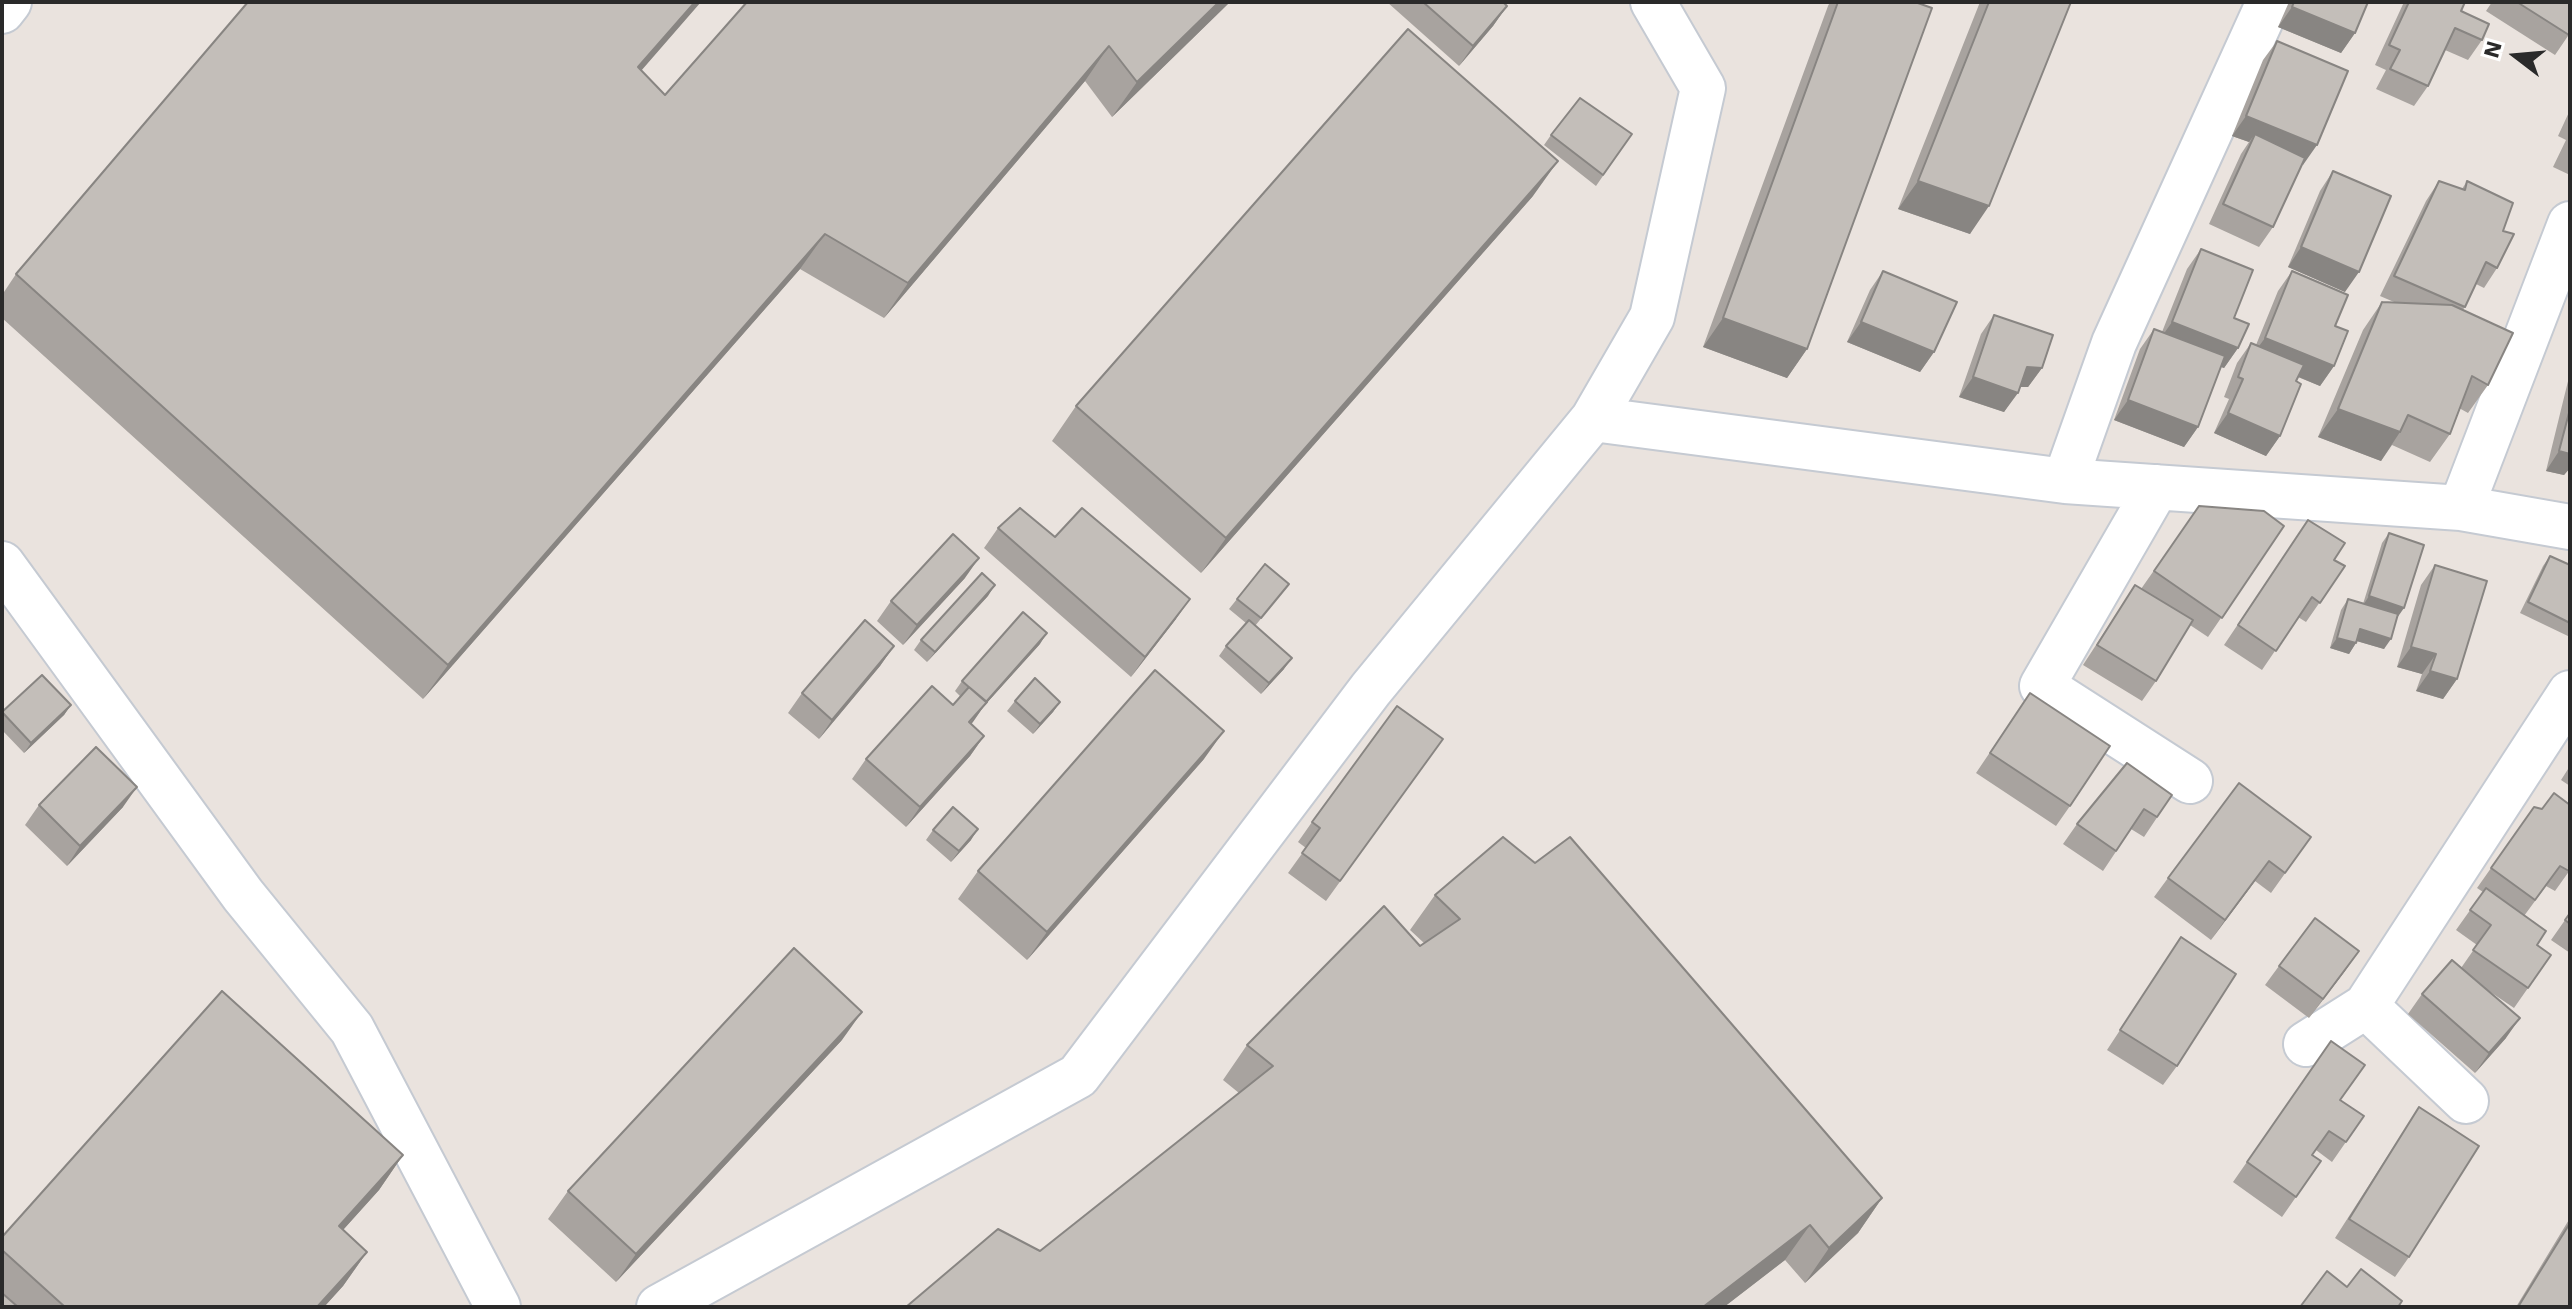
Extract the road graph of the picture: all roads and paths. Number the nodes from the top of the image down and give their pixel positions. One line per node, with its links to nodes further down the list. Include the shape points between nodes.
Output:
1 (9, 2): 4 (street)
2 (1653, 2): 6 (street, via 1703,88 1652,317)
3 (2269, 2): 7 (street, via 2114,343)
4 (2, 11)
5 (2570, 224): 9 (street)
6 (1593, 419): 7 (street); 18 (street, via 1371,689 1078,1076)
7 (2065, 481): 8 (street)
8 (2157, 487): 9 (street); 13 (street, via 2042,686)
9 (2461, 508): 10 (street)
10 (2570, 527)
11 (2, 564): 17 (street, via 243,895 352,1029)
12 (2570, 693): 14 (street)
13 (2190, 781)
14 (2366, 1006): 15 (street); 16 (street)
15 (2306, 1044)
16 (2466, 1101)
17 (498, 1307)
18 (659, 1307)

